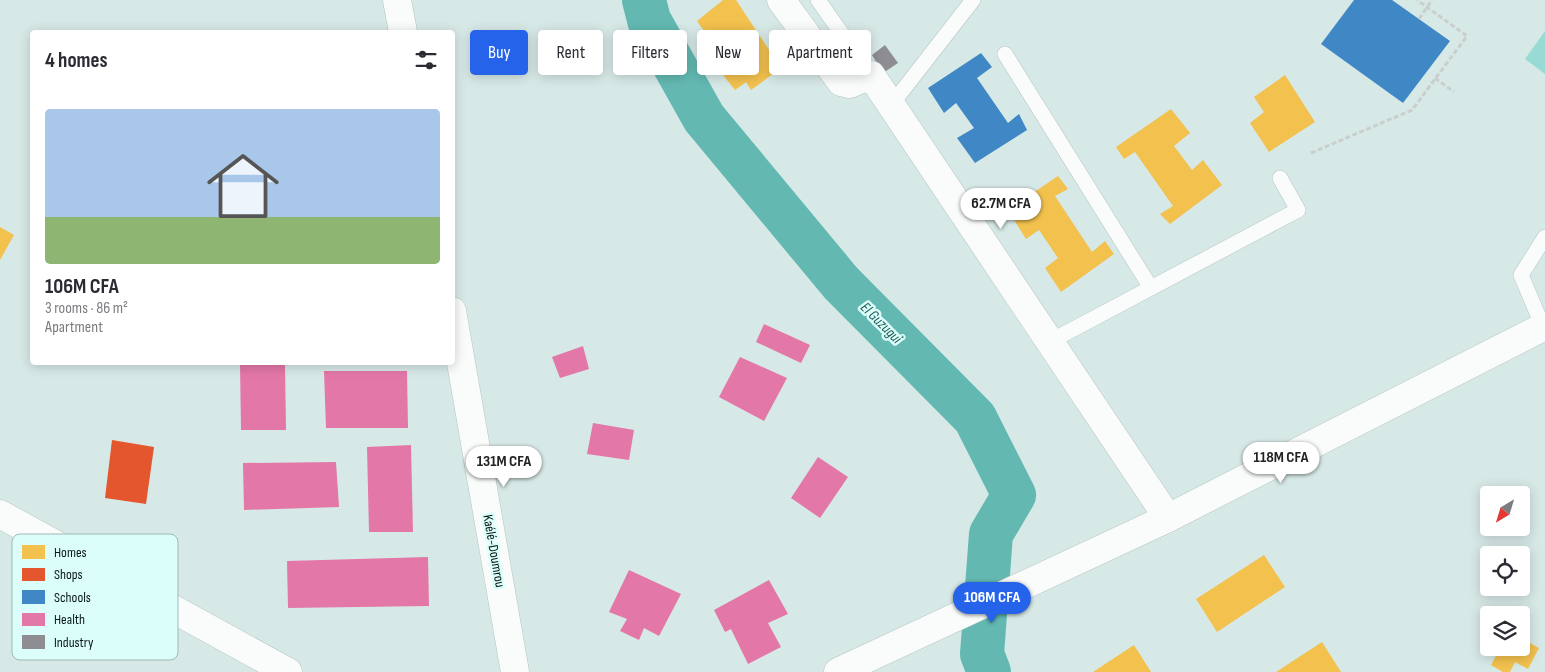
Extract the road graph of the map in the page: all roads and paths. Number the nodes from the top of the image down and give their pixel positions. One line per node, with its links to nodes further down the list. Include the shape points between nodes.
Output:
1 (397, 0): 9 (main road)
2 (781, 0): 10 (main road)
3 (818, 0): 11 (lane)
4 (974, 0): 17 (lane)
5 (1417, 0): 7 (path)
6 (1432, 0): 7 (path)
7 (1427, 7): 8 (path); 15 (path, via 1467,36)
8 (1419, 19)
9 (403, 30)
10 (803, 30)
11 (839, 30)
12 (1005, 54): 21 (lane)
13 (836, 75): 14 (main road, via 841,82 850,84)
14 (871, 75): 17 (main road)
15 (1436, 78): 16 (path); 18 (path, via 1412,110)
16 (1454, 92)
17 (892, 104): 24 (main road)
18 (1311, 152)
19 (1280, 178): 21 (lane, via 1298,210)
20 (1545, 237): 22 (lane, via 1521,275)
21 (1151, 288): 24 (lane)
22 (1544, 326): 26 (main road)
23 (455, 328): 30 (main road, Kaélé-Doumrou)
24 (1049, 342): 26 (main road)
25 (0, 514): 27 (main road)
26 (1168, 518): 31 (main road)
27 (36, 534)
28 (178, 612): 29 (main road)
29 (288, 672)
30 (514, 672)
31 (838, 672)

